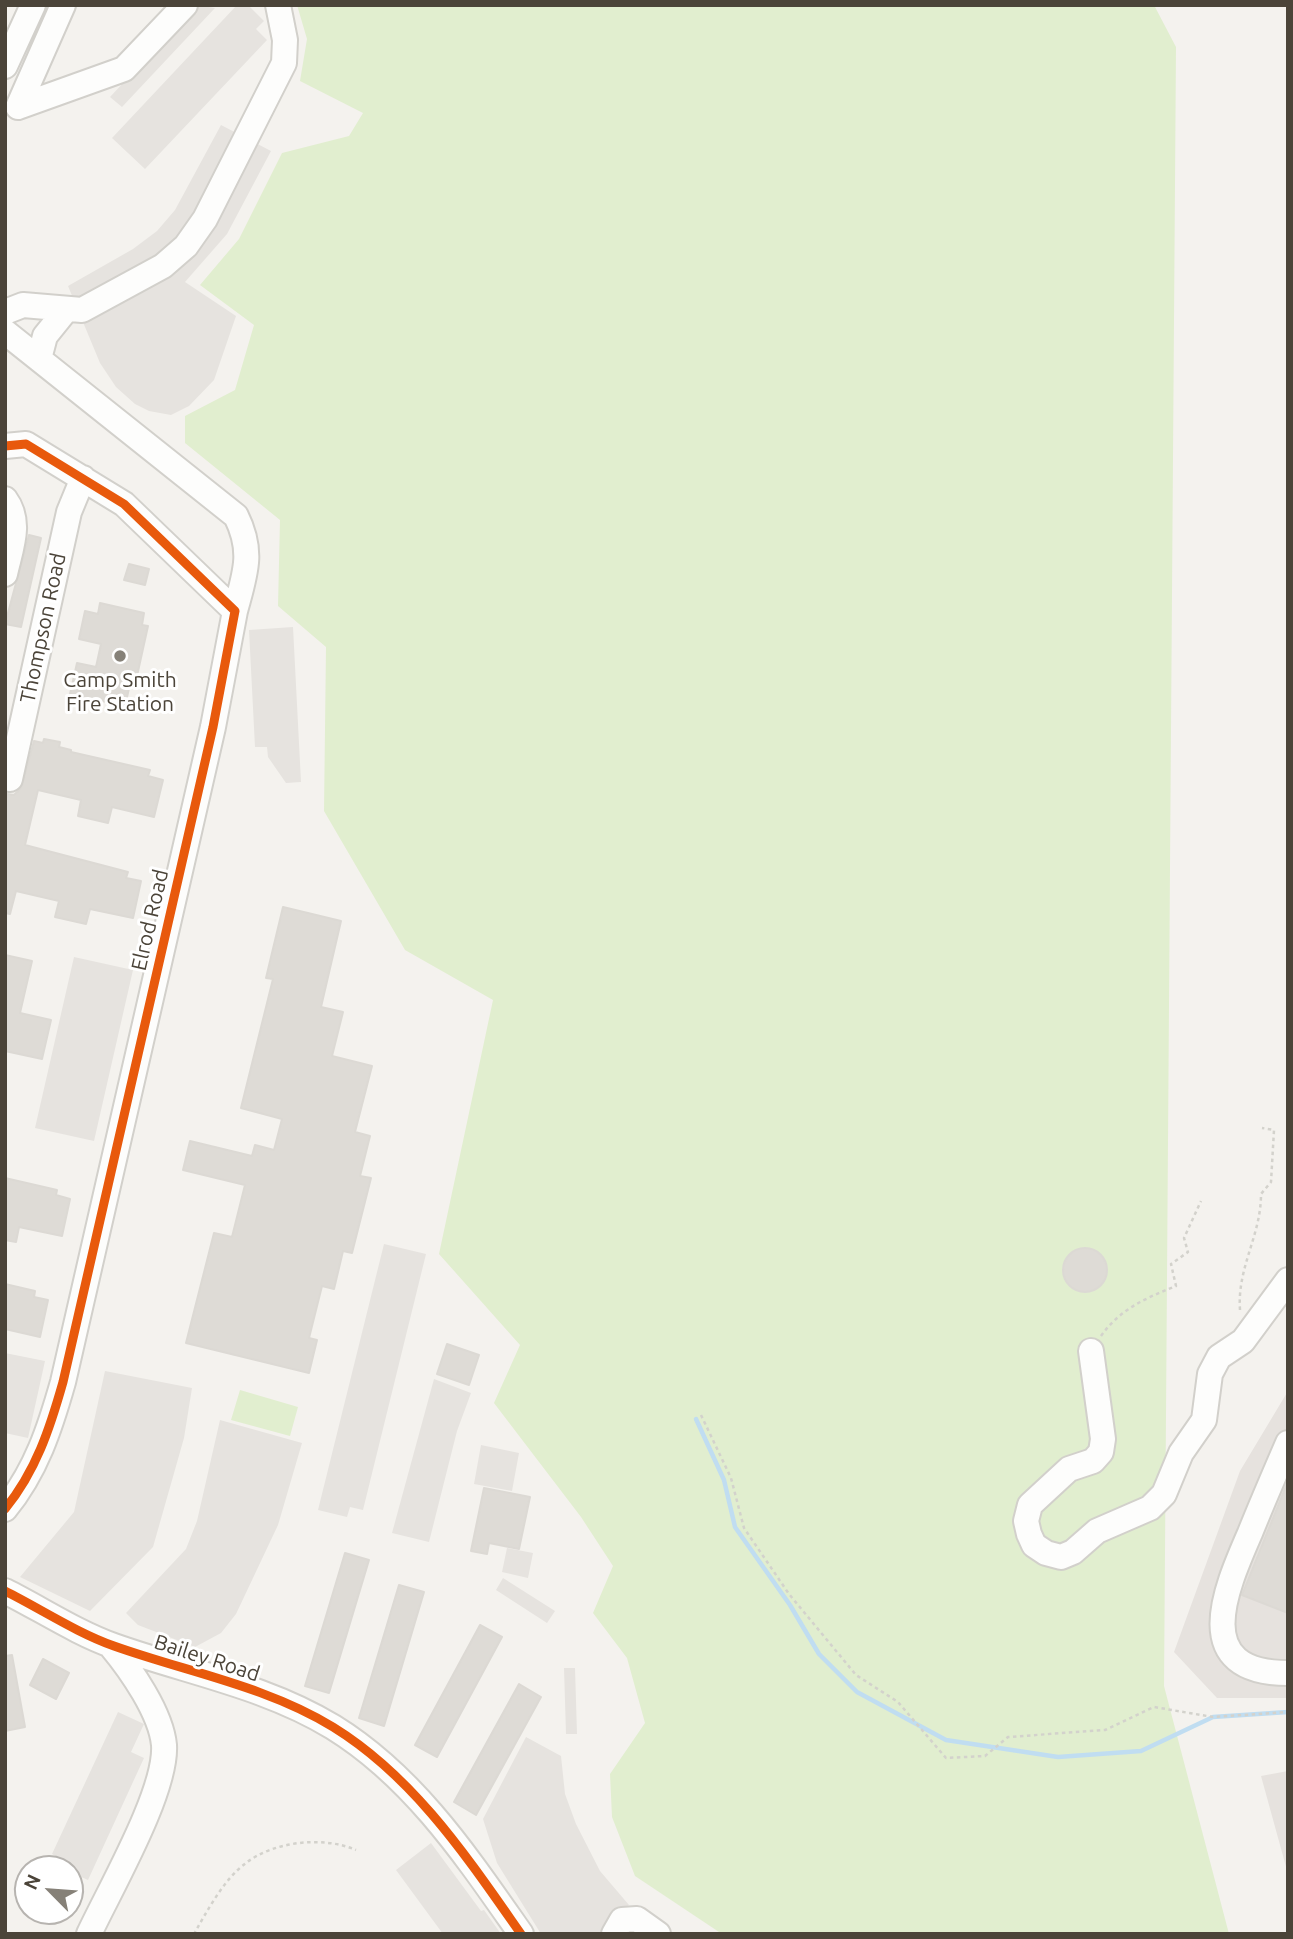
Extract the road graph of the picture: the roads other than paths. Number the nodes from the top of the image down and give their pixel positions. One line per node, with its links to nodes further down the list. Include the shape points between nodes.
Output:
1 (33, 5): 5 (street)
2 (63, 5): 6 (street)
3 (185, 5): 6 (street, via 124,69)
4 (278, 5): 7 (street, via 284,63 205,219 186,246 163,266 82,310)
5 (5, 66)
6 (10, 107)
7 (66, 310): 8 (street, via 23,305); 10 (street, via 45,336)
8 (5, 312)
9 (5, 332): 10 (street, Elrod Road)
10 (39, 359): 15 (street, Elrod Road, via 236,516 246,536 247,566)
11 (6, 442): 12 (street, via 26,444)
12 (83, 478): 15 (street, via 124,504); 16 (street, Thompson Road, via 69,512)
13 (5, 499): 14 (street, via 15,514)
14 (5, 574)
15 (235, 611): 20 (street, Elrod Road, via 213,727 63,1382 29,1477)
16 (10, 779)
17 (1288, 1280): 18 (street, via 1243,1341 1219,1357 1210,1374 1203,1420 1181,1453 1164,1494 1150,1508 1097,1531 1061,1557 1034,1545 1026,1521 1030,1505 1047,1486 1101,1452)
18 (1091, 1351)
19 (1288, 1443): 23 (street, via 1226,1590 1220,1616 1231,1651 1245,1664)
20 (5, 1509)
21 (5, 1591): 22 (street, Bailey Road)
22 (111, 1646): 24 (street, Bailey Road, via 134,1674 154,1717 164,1742 163,1768); 25 (street, Bailey Road, via 220,1678 332,1727 393,1773 450,1834)
23 (1288, 1673)
24 (89, 1934)
25 (521, 1934)
26 (614, 1934): 27 (street, via 622,1920 630,1919)
27 (658, 1934)

